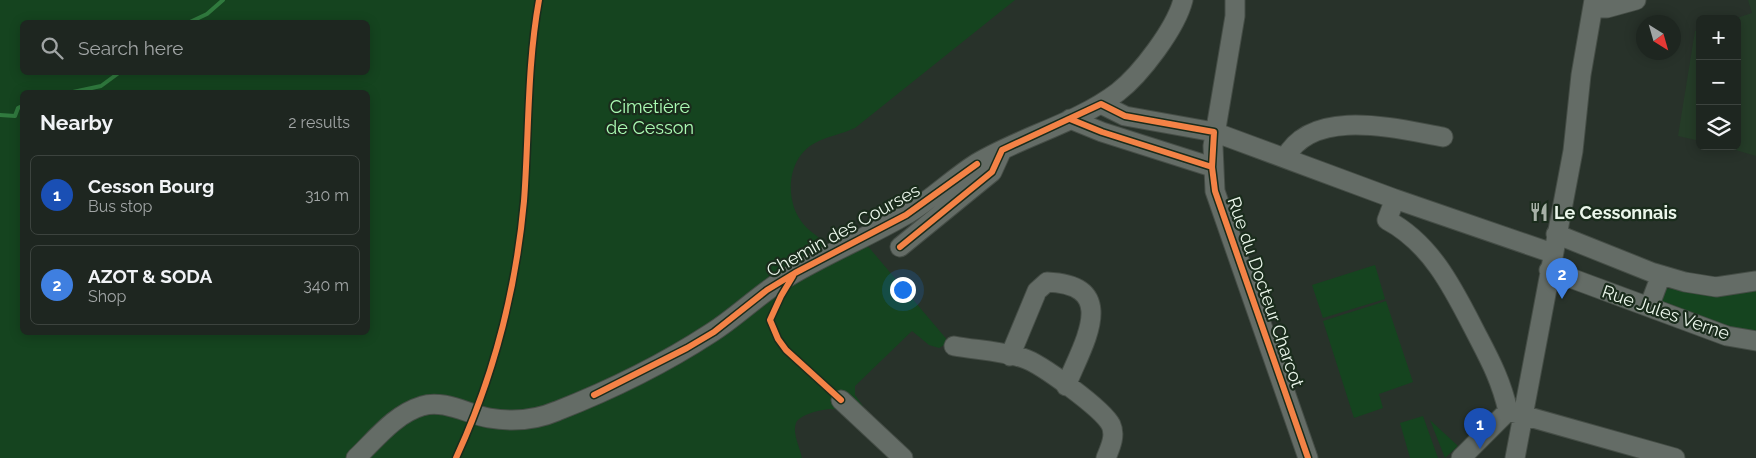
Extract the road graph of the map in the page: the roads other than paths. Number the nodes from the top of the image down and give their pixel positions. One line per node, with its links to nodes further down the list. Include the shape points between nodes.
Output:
1 (1182, 0): 5 (street, Chemin des Courses, via 1180,10 1163,39 1137,74)
2 (1235, 0): 7 (street, Rue du Docteur Charcot)
3 (1636, 0): 4 (street)
4 (1594, 4): 13 (street)
5 (1101, 104): 6 (street, Chemin des Courses); 7 (street, Rue Jules Verne, via 1125,116)
6 (1070, 119): 9 (street, Chemin des Courses); 11 (street)
7 (1214, 132): 10 (street, Rue Jules Verne); 11 (street, Rue du Docteur Charcot)
8 (1443, 137): 10 (street, via 1375,124 1347,124 1302,138 1291,147)
9 (1002, 150): 14 (street, via 992,172); 25 (street, Chemin des Courses, via 976,164 906,214 795,272 714,332 594,396 555,412 511,420 424,405 407,412 390,425)
10 (1285, 158): 12 (street, Rue Jules Verne)
11 (1212, 167): 28 (street, Rue du Docteur Charcot, via 1215,191)
12 (1395, 199): 15 (street, Rue Jules Verne); 24 (street, via 1387,220 1415,239 1444,273)
13 (1556, 234): 15 (street); 16 (street, Rue Jules Verne)
14 (900, 247)
15 (1550, 262): 18 (street, Rue Jules Verne); 24 (street)
16 (1661, 276): 17 (street, Rue Jules Verne, via 1716,287); 18 (street)
17 (1756, 281)
18 (1649, 307): 19 (street, Rue Jules Verne, via 1727,336)
19 (1756, 341)
20 (954, 346): 21 (street)
21 (1010, 356): 22 (street, via 1037,364); 22 (street, via 1037,291 1047,282 1060,283 1082,293 1092,303 1093,318)
22 (1066, 386): 27 (street, via 1102,413 1112,426 1112,443)
23 (841, 400): 26 (street)
24 (1515, 413): 29 (street); 30 (street); 31 (street)
25 (356, 458)
26 (903, 458)
27 (1106, 458)
28 (1308, 458)
29 (1461, 458)
30 (1515, 458)
31 (1675, 458)

